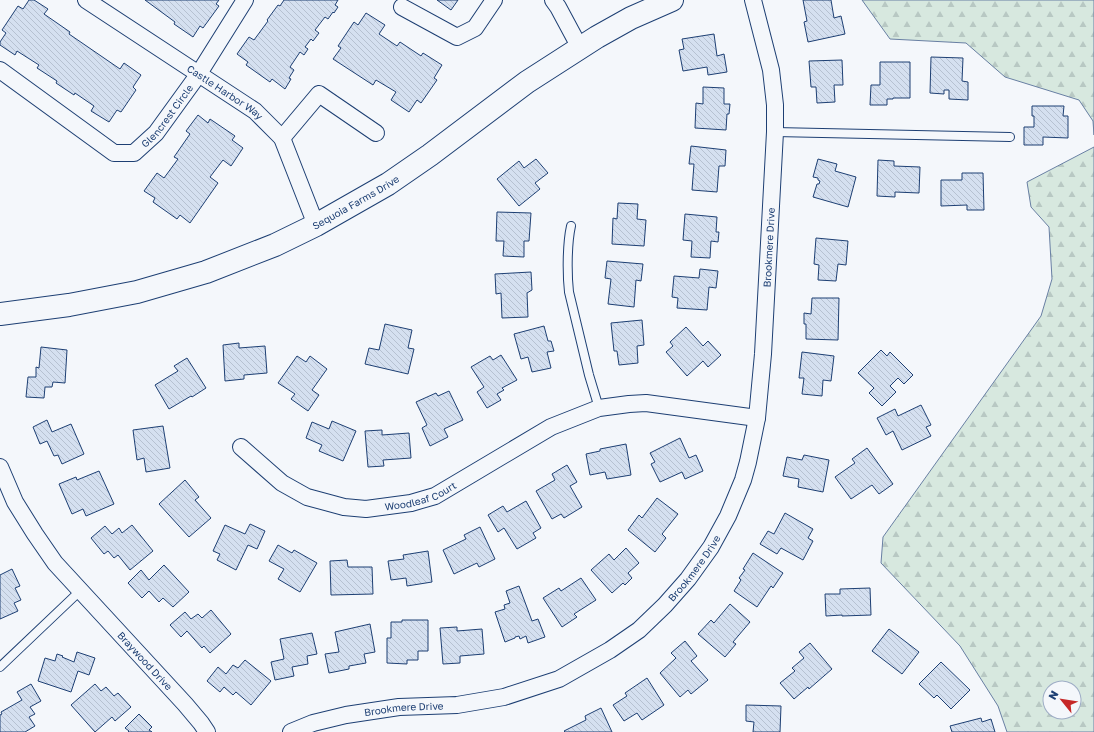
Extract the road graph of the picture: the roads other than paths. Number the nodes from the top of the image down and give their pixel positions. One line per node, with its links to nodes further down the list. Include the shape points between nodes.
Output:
1 (86, 0): 10 (street, Castle Harbor Way)
2 (245, 0): 10 (street, Glencrest Circle)
3 (494, 0): 7 (street, via 474,28 457,37)
4 (553, 0): 8 (street)
5 (672, 0): 8 (street, Sequoia Farms Drive, via 631,18)
6 (753, 0): 11 (street, Brookmere Drive, via 770,70)
7 (402, 7)
8 (580, 48): 15 (street, Sequoia Farms Drive, via 527,82 388,184)
9 (0, 70): 10 (street, Glencrest Circle, via 114,153 134,153 156,133)
10 (198, 75): 14 (street, Castle Harbor Way, via 255,111)
11 (775, 132): 13 (lane); 19 (street, Brookmere Drive, via 763,354)
12 (376, 133): 14 (street, via 319,94)
13 (1010, 137)
14 (282, 138): 15 (street, Castle Harbor Way)
15 (316, 225): 17 (street, Sequoia Farms Drive, via 276,245 206,272 136,292 69,305)
16 (571, 226): 18 (lane, via 568,272 570,292)
17 (0, 314)
18 (599, 408): 19 (street, Woodleaf Court, via 646,404); 20 (street, Woodleaf Court, via 551,427 435,496 411,503 366,509 344,507 307,496 282,483)
19 (756, 418): 25 (street, Brookmere Drive, via 743,480 711,547 665,605 638,630 610,650 559,678 504,697 457,705 399,707 346,715 313,723)
20 (241, 447)
21 (0, 468): 22 (street, Braywood Drive, via 15,502 35,534 55,563)
22 (81, 590): 23 (lane); 24 (street, Braywood Drive, via 185,704)
23 (0, 667)
24 (207, 732)
25 (291, 732)

